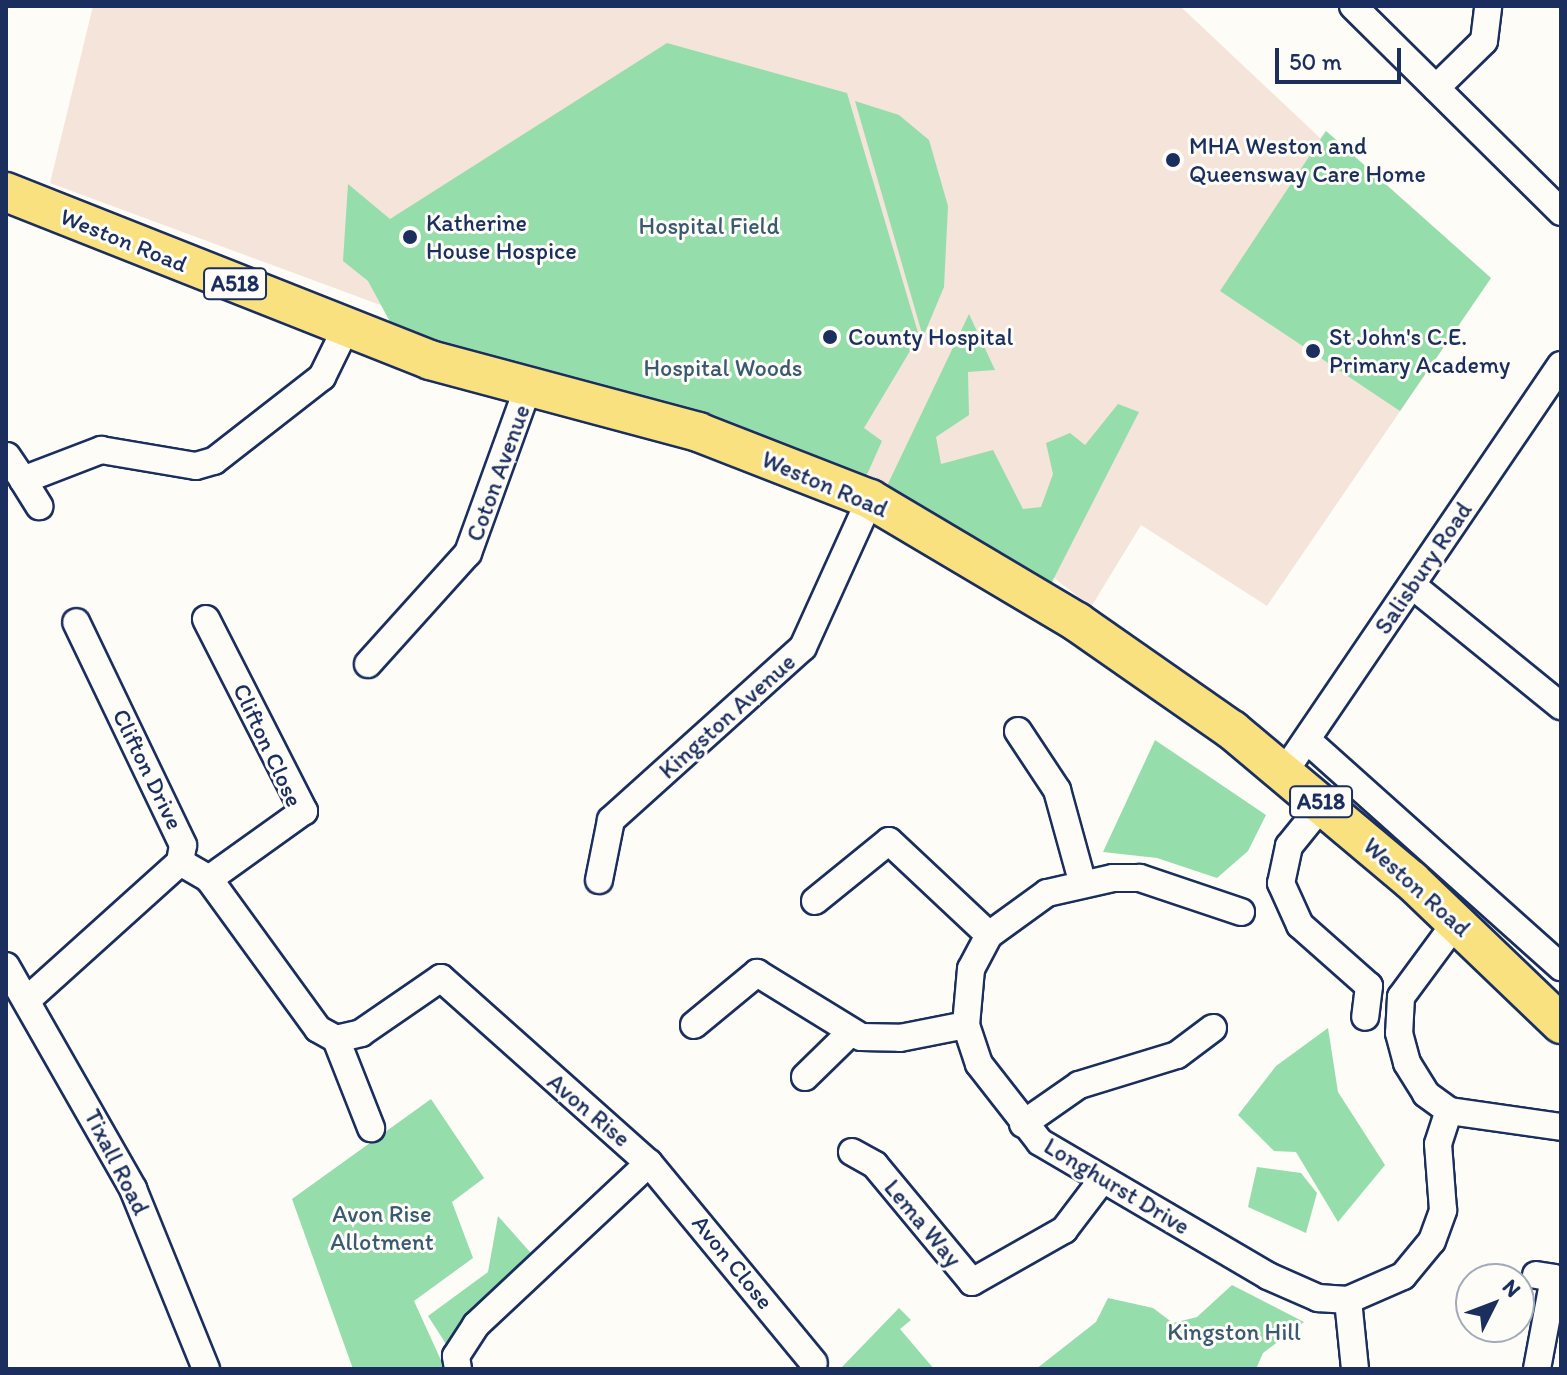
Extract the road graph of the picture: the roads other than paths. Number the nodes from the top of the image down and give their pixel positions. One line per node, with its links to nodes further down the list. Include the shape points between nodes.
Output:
1 (1353, 6): 3 (street)
2 (1488, 6): 3 (street, via 1484,41)
3 (1436, 88): 5 (street)
4 (6, 193): 6 (highway, Weston Road / A518)
5 (1561, 212)
6 (346, 328): 8 (highway, Weston Road / A518); 10 (street, via 322,377 232,453 196,466 101,450)
7 (1561, 365): 13 (street, Salisbury Road)
8 (528, 387): 11 (highway, Weston Road / A518, via 698,432); 16 (street, Coton Avenue, via 468,553)
9 (7, 456): 10 (street)
10 (23, 480): 12 (street)
11 (870, 499): 20 (highway, Weston Road / A518, via 1077,622); 24 (street, Kingston Avenue, via 803,647 611,820)
12 (39, 506)
13 (1412, 585): 17 (street); 19 (street, Salisbury Road)
14 (206, 619): 23 (street, Clifton Close, via 304,811)
15 (76, 622): 22 (street, Clifton Drive, via 179,826)
16 (368, 664)
17 (1561, 706)
18 (1018, 731): 25 (street, via 1057,790)
19 (1307, 740): 20 (street, Salisbury Road); 31 (street, Weston Road)
20 (1285, 771): 21 (highway, Weston Road / A518)
21 (1323, 804): 28 (highway, Weston Road / A518); 33 (street, via 1289,846 1281,883 1300,925 1369,986)
22 (180, 862): 23 (street); 32 (street, Clifton Drive)
23 (209, 879): 39 (street, via 318,1029)
24 (599, 880)
25 (1082, 881): 27 (street, Longhurst Drive, via 1140,878); 29 (street, Longhurst Drive, via 1021,907)
26 (815, 901): 29 (street, via 889,841)
27 (1241, 912)
28 (1457, 921): 34 (highway, Weston Road / A518); 41 (street, via 1408,982 1399,1014 1415,1079)
29 (989, 935): 36 (street, Longhurst Drive, via 971,969)
30 (6, 966): 32 (street, Tixall Road)
31 (1561, 967)
32 (27, 1000): 51 (street, Tixall Road, via 133,1189)
33 (1365, 1017)
34 (1561, 1024)
35 (694, 1025): 38 (street, via 757,973)
36 (966, 1025): 38 (street, via 900,1038); 42 (street, Longhurst Drive, via 979,1064)
37 (1213, 1028): 42 (street, via 1177,1055 1079,1085)
38 (850, 1033): 40 (street)
39 (336, 1039): 44 (street, via 339,1061); 46 (street, Avon Rise, via 361,1033 441,978)
40 (805, 1077)
41 (1449, 1111): 43 (street); 49 (street, via 1438,1144 1443,1210 1432,1241 1403,1276)
42 (1023, 1124): 47 (street, Longhurst Drive, via 1059,1157)
43 (1561, 1127)
44 (371, 1128)
45 (852, 1152): 47 (street, Lema Way, via 875,1165 972,1282 1064,1230)
46 (649, 1163): 50 (street, Avon Close); 52 (street, Avon Rise, via 476,1325 456,1356)
47 (1102, 1180): 49 (street, Longhurst Drive, via 1268,1276 1318,1298)
48 (1536, 1275): 54 (street, via 1554,1278)
49 (1348, 1300): 53 (street)
50 (814, 1363)
51 (206, 1369)
52 (458, 1369)
53 (1355, 1369)
54 (1537, 1369)

